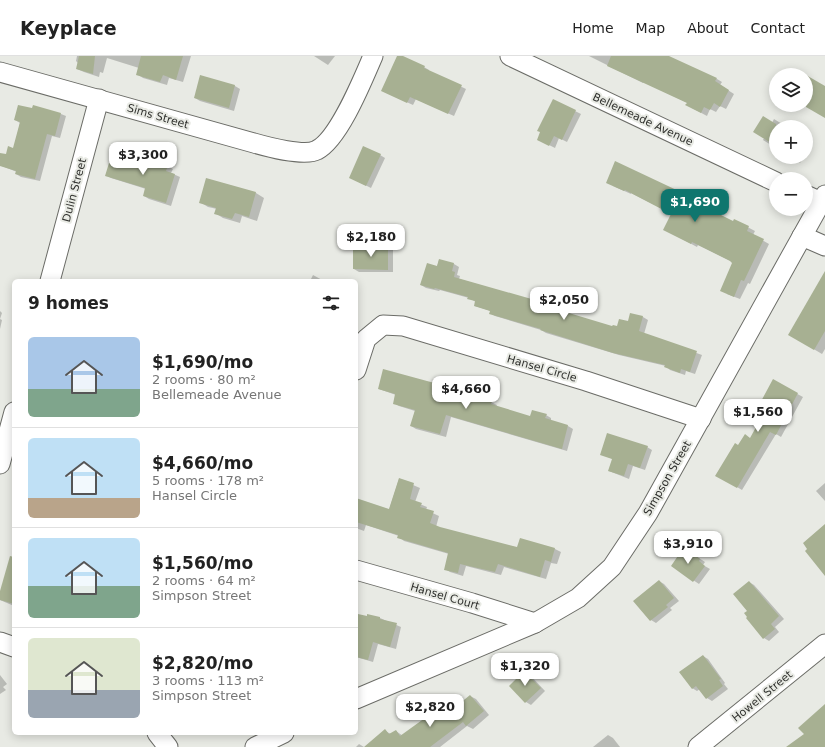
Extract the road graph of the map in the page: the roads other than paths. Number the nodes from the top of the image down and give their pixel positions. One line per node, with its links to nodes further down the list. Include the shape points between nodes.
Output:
1 (373, 56): 4 (street, Sims Street, via 334,136 317,151 295,153)
2 (510, 56): 5 (street, Bellemeade Avenue)
3 (0, 72): 4 (street, Sims Street)
4 (99, 99): 9 (street, Dulin Street)
5 (769, 179)
6 (817, 198): 7 (street, Simpson Street)
7 (802, 236): 8 (street); 12 (street, Simpson Street)
8 (825, 246)
9 (51, 279)
10 (358, 364): 12 (street, Hansel Circle, via 366,339 383,324 403,326 586,381)
11 (12, 419): 13 (street)
12 (700, 419): 15 (street, Simpson Street, via 648,513 612,568 578,598)
13 (0, 464)
14 (358, 571): 15 (street, Hansel Court)
15 (534, 623): 19 (street, Simpson Street)
16 (0, 642): 18 (street)
17 (825, 644): 24 (street, Howell Street)
18 (12, 646)
19 (358, 698)
20 (159, 735): 22 (street)
21 (280, 735): 23 (street)
22 (168, 747)
23 (255, 747)
24 (698, 747)

